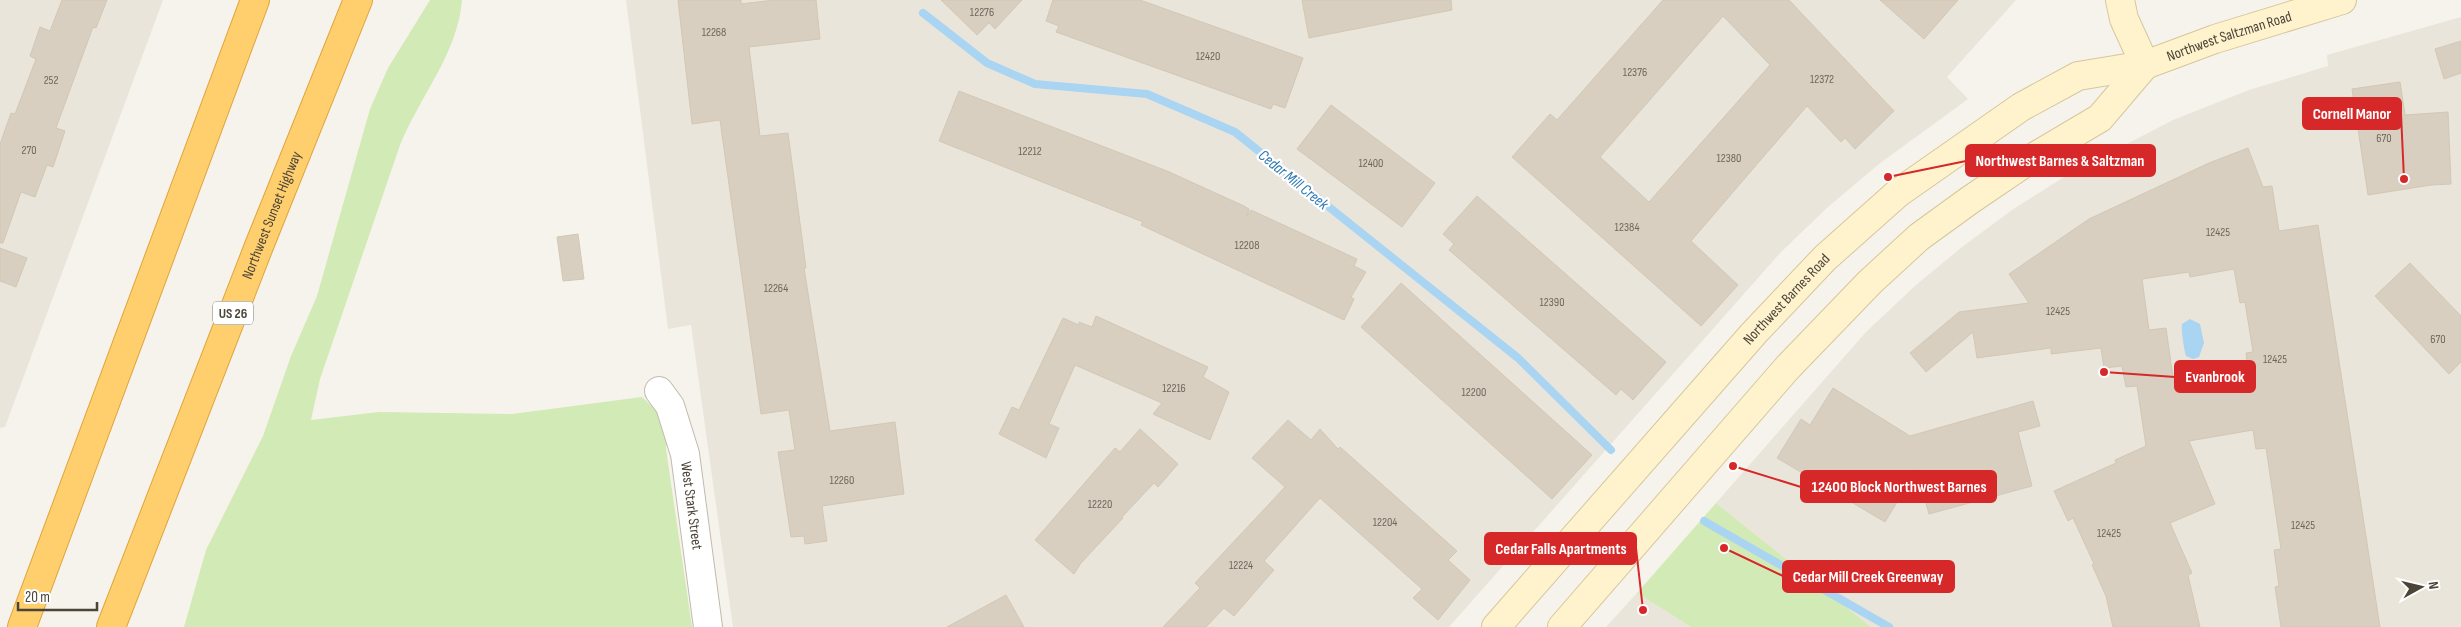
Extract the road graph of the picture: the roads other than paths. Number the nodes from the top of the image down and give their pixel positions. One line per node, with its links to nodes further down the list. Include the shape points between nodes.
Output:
1 (255, 0): 7 (highway)
2 (358, 0): 8 (highway, Northwest Sunset Highway / US 26)
3 (2120, 0): 5 (main road, via 2124,19)
4 (2342, 0): 5 (main road, Northwest Saltzman Road, via 2215,39)
5 (2145, 66): 10 (main road, Northwest Barnes Road, via 2078,76 2021,108 1898,193 1825,258 1754,333); 11 (main road, via 2100,118 1970,200 1919,237 1870,282 1782,374)
6 (659, 391): 9 (street, West Stark Street, via 670,406 685,454)
7 (22, 627)
8 (111, 627)
9 (708, 627)
10 (1496, 627)
11 (1562, 627)

